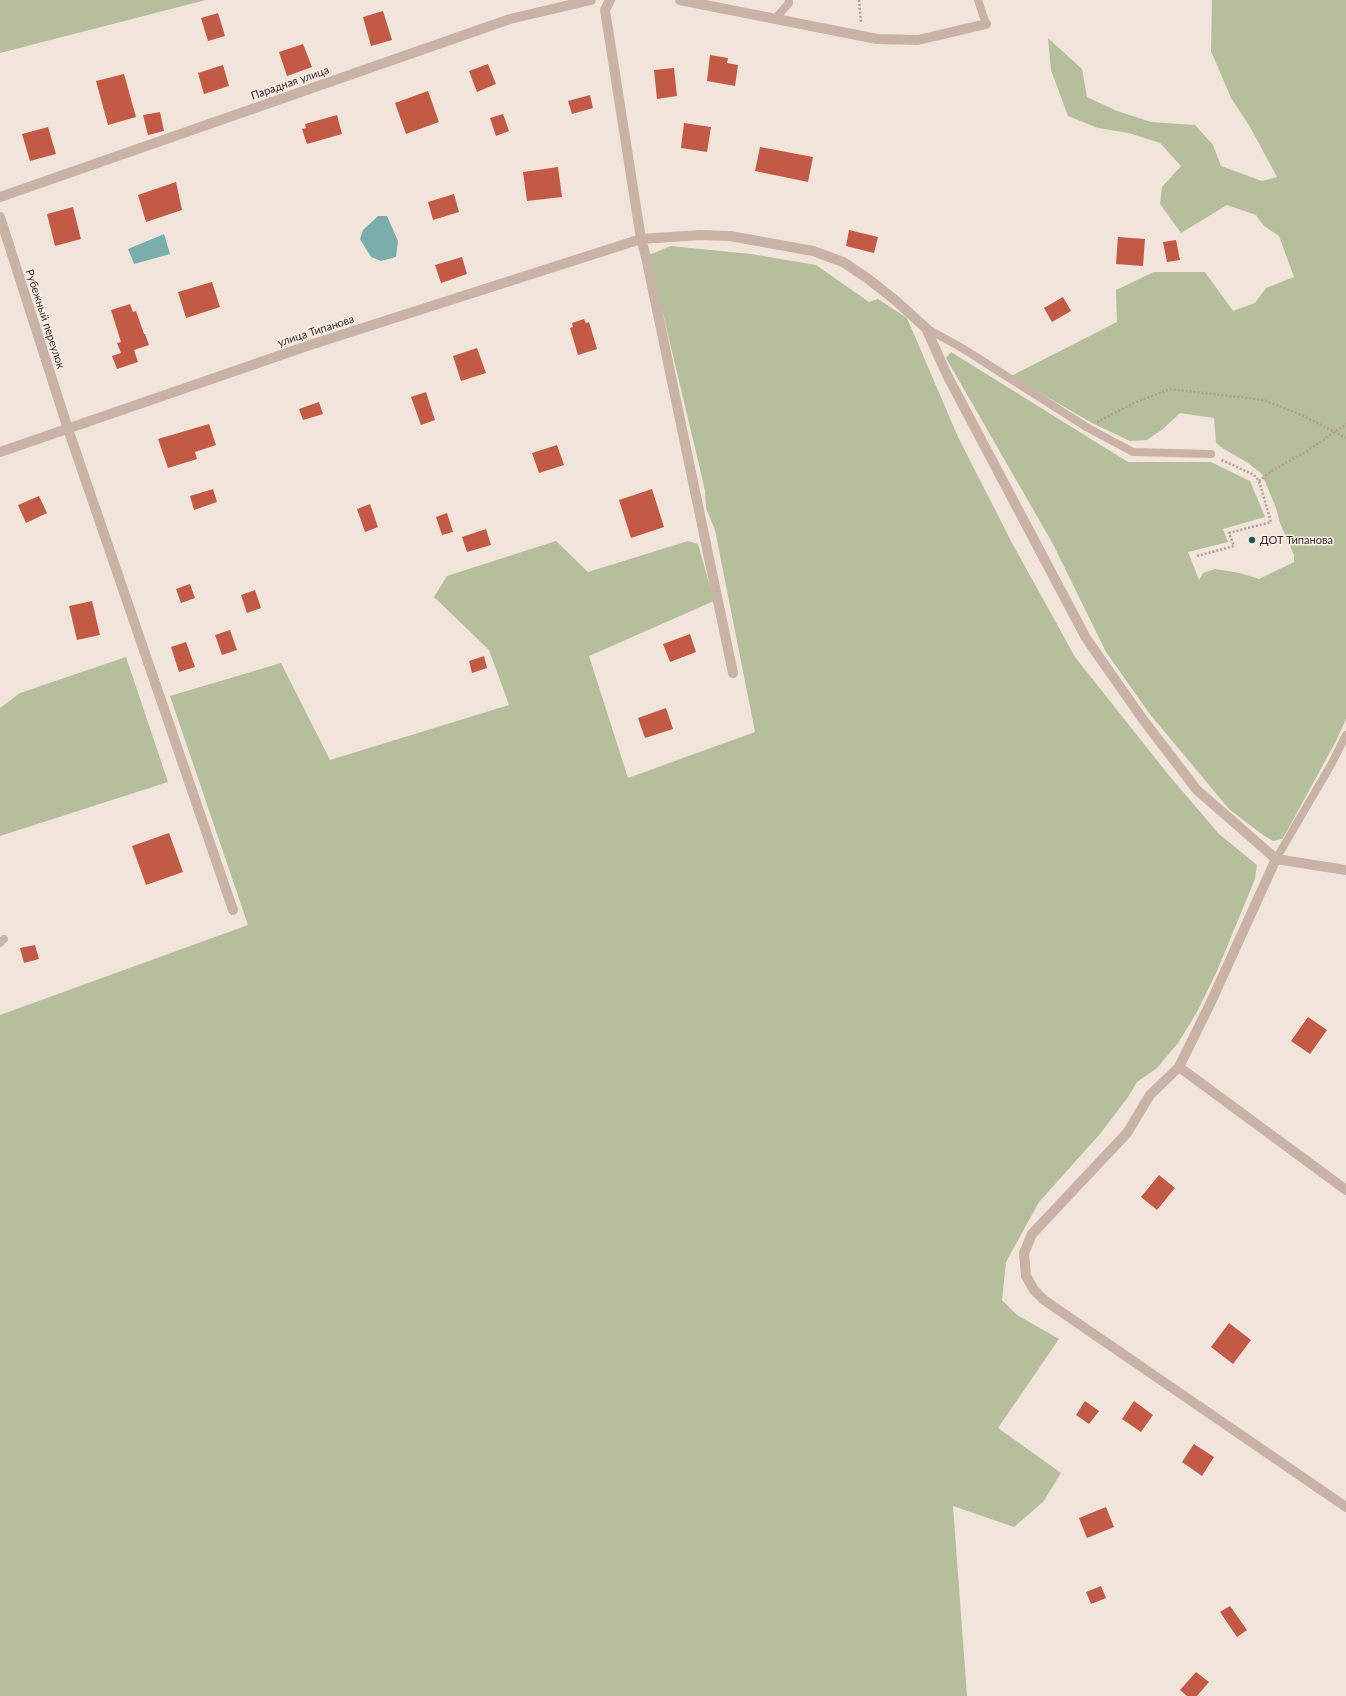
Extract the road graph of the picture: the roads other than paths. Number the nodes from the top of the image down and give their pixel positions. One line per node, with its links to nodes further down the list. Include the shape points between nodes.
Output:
1 (590, 0): 8 (street, Парадная улица, via 510,19)
2 (610, 0): 10 (street, via 605,10)
3 (680, 0): 6 (street)
4 (789, 0): 6 (lane)
5 (978, 0): 7 (lane)
6 (775, 19): 7 (street, via 877,39 918,40)
7 (986, 24)
8 (0, 197)
9 (0, 217): 12 (street, Рубежный переулок)
10 (641, 240): 11 (street, улица Типанова, via 700,234 730,236 814,252 842,262 867,278); 12 (street, улица Типанова, via 310,345); 15 (street)
11 (926, 328): 14 (lane, via 1088,428 1133,452); 17 (street, via 946,375 1086,638 1144,721 1197,790)
12 (68, 429): 13 (street, улица Типанова); 19 (street, Рубежный переулок)
13 (0, 452)
14 (1211, 454)
15 (733, 673)
16 (1346, 735): 17 (lane)
17 (1276, 859): 18 (street); 20 (street)
18 (1346, 870)
19 (232, 910)
20 (1179, 1067): 21 (street); 22 (street, via 1150,1095 1127,1133 1032,1234 1024,1253 1026,1276 1044,1300)
21 (1346, 1190)
22 (1346, 1507)

